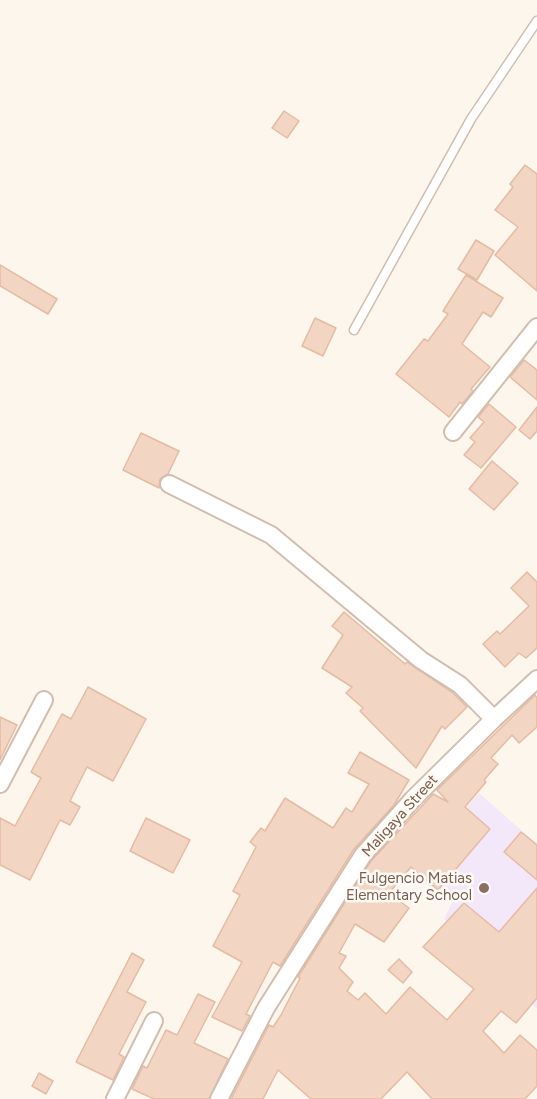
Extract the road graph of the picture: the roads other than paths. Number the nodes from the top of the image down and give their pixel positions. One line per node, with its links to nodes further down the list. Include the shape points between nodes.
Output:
1 (537, 21): 3 (lane, via 471,119)
2 (537, 327): 4 (street)
3 (354, 330)
4 (453, 432)
5 (169, 484): 8 (street, via 271,535 421,660 460,685)
6 (537, 679): 8 (street, Maligaya Street)
7 (44, 700): 9 (street)
8 (494, 719): 12 (street, Maligaya Street, via 363,855 266,1008)
9 (0, 784)
10 (154, 1021): 11 (street)
11 (115, 1099)
12 (219, 1099)

